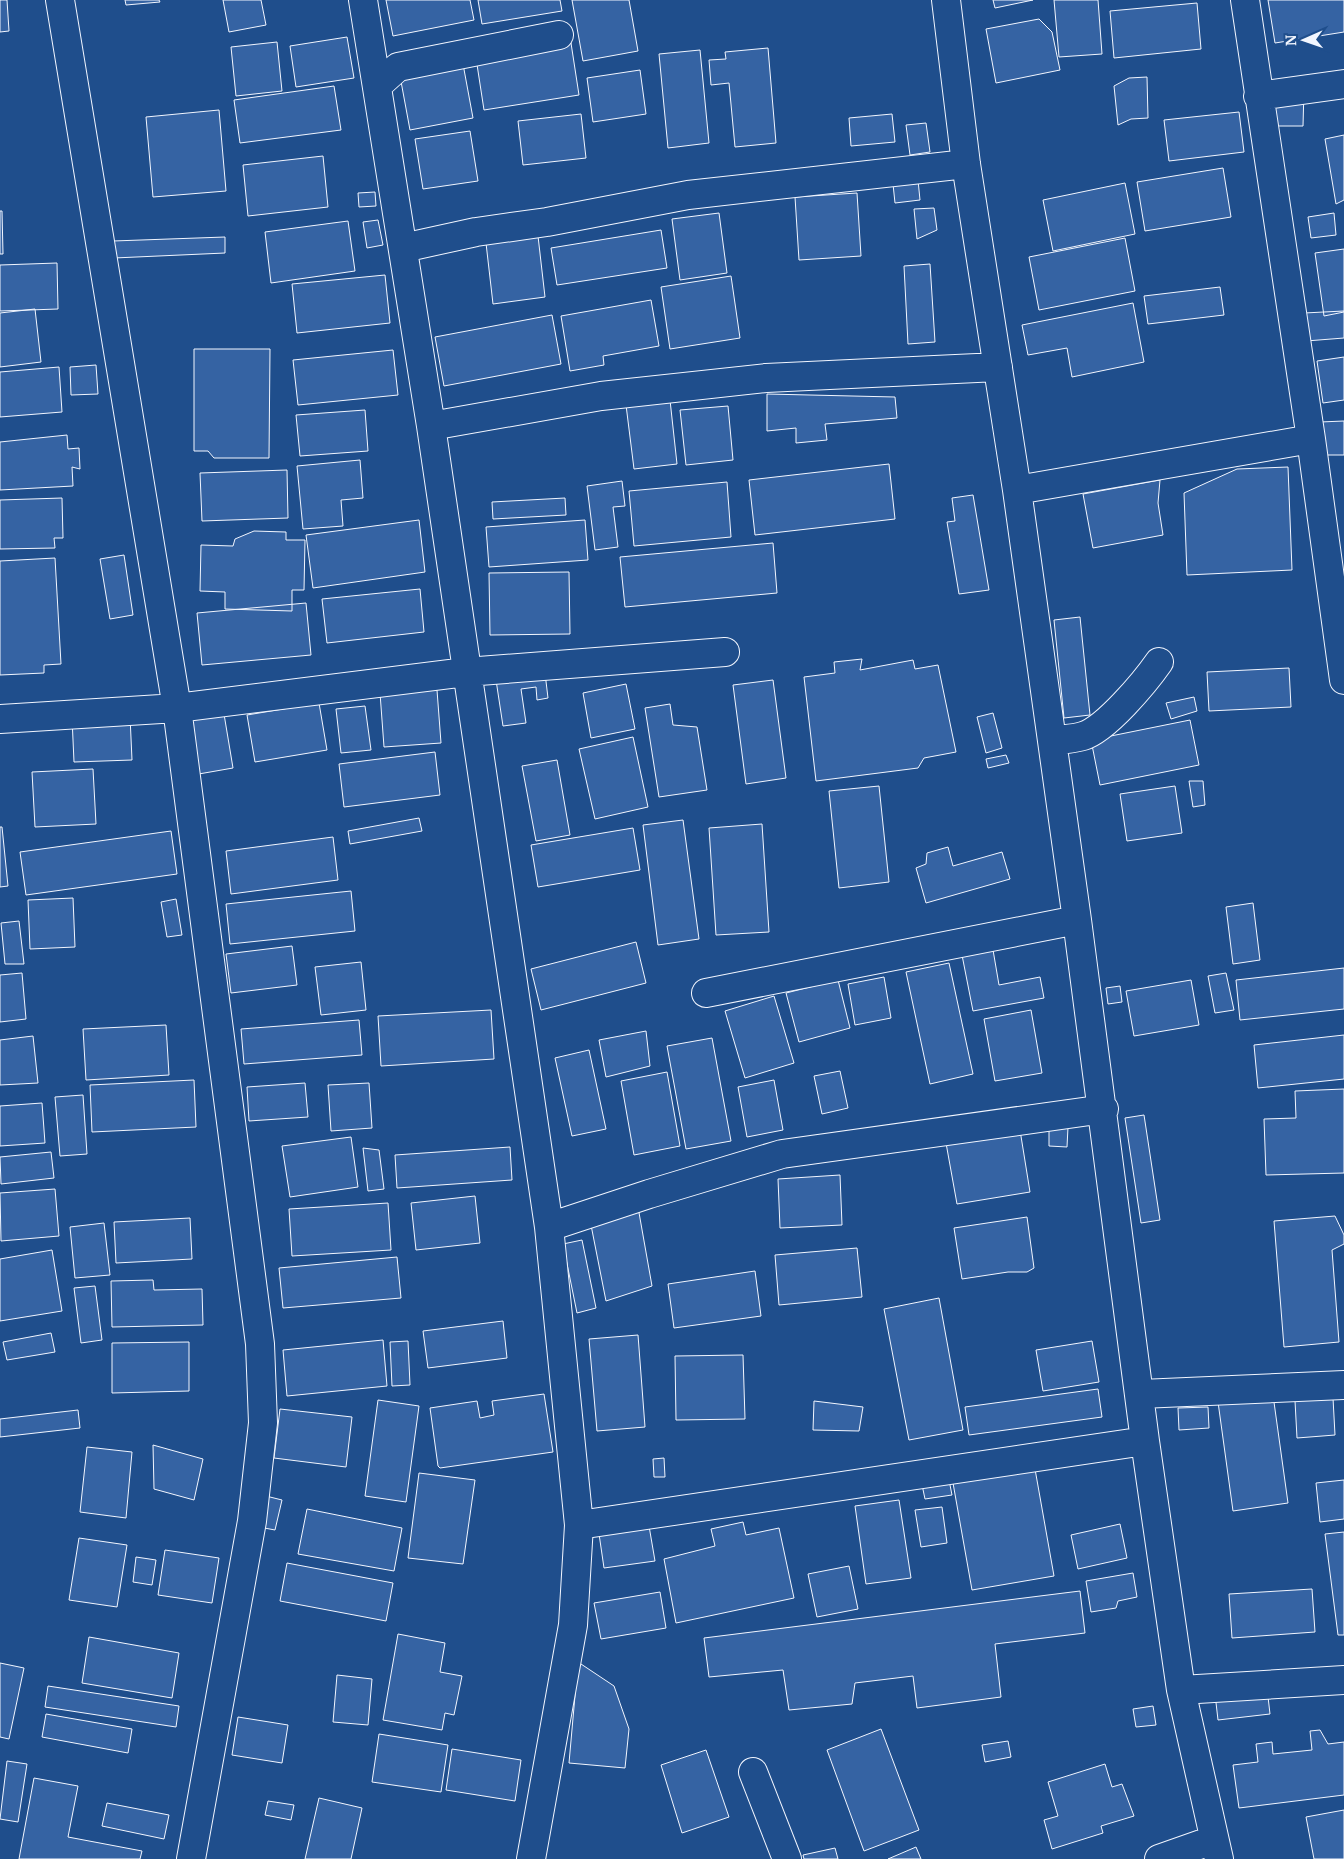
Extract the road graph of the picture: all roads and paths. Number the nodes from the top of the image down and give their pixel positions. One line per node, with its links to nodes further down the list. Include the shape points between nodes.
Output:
1 (60, 0): 19 (street)
2 (363, 0): 7 (street)
3 (946, 0): 9 (street)
4 (1245, 0): 8 (street)
5 (559, 35): 7 (street, via 398,67)
6 (1344, 84): 8 (street)
7 (377, 86): 10 (street)
8 (1258, 96): 13 (street)
9 (966, 164): 10 (street, via 688,195); 11 (street)
10 (403, 248): 12 (street)
11 (998, 367): 12 (street, via 766,378 601,396); 14 (street)
12 (431, 426): 17 (street)
13 (1311, 439): 14 (street); 18 (street)
14 (1017, 490): 21 (street)
15 (725, 652): 17 (street)
16 (1159, 662): 21 (street, via 1102,726 1084,736)
17 (466, 672): 19 (street); 25 (street)
18 (1344, 680)
19 (177, 708): 20 (street); 34 (street, via 260,1344 263,1423 252,1521)
20 (0, 719)
21 (1052, 741): 22 (street)
22 (1077, 920): 23 (street); 24 (street)
23 (706, 993)
24 (1104, 1110): 25 (street, via 782,1154); 27 (street)
25 (548, 1227): 29 (street)
26 (1344, 1385): 27 (street)
27 (1141, 1394): 28 (street)
28 (1145, 1440): 29 (street); 31 (street)
29 (579, 1525): 35 (street, via 573,1625)
30 (1344, 1680): 31 (street)
31 (1181, 1690): 33 (street)
32 (753, 1772): 36 (street)
33 (1216, 1849): 37 (street)
34 (191, 1859)
35 (531, 1859)
36 (787, 1859)
37 (1159, 1859)

